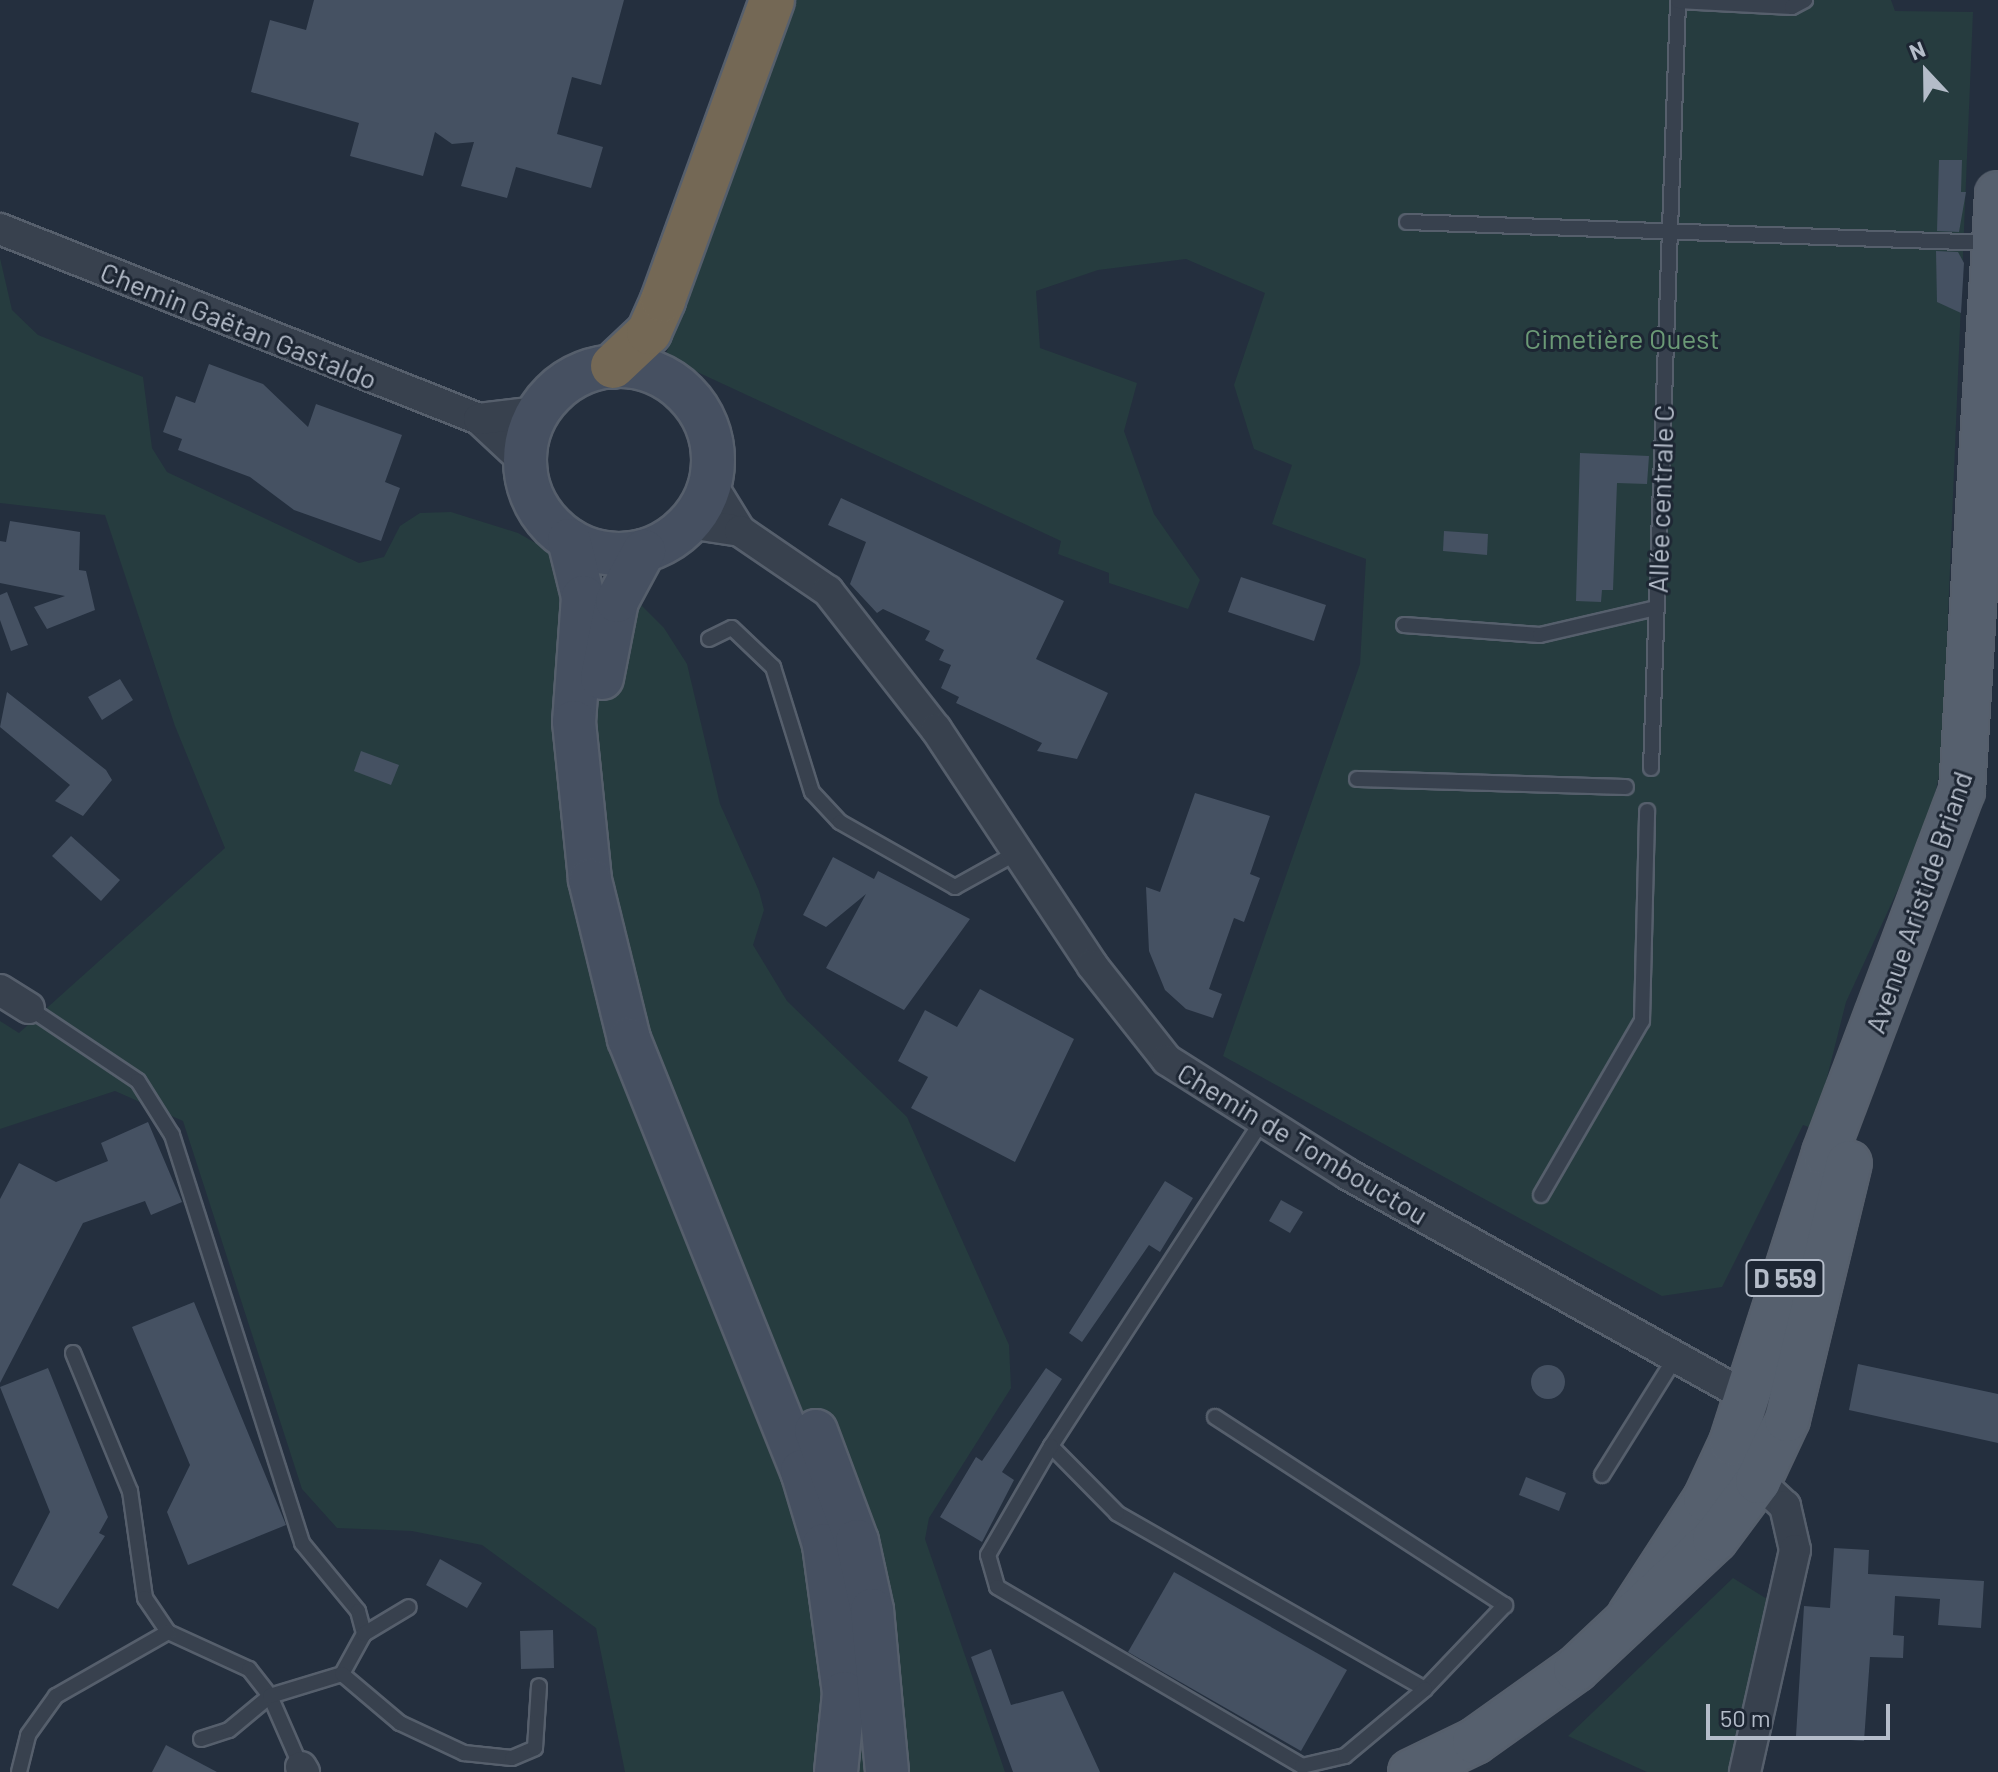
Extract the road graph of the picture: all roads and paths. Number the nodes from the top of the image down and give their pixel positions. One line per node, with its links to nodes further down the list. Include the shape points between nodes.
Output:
1 (772, 0): 8 (highway, via 663,300 649,332)
2 (1805, 0): 6 (lane, Allée centrale C, via 1792,7 1678,1)
3 (1998, 194): 7 (main road, Avenue Aristide Briand / D 559)
4 (1407, 222): 6 (lane)
5 (0, 229): 10 (street, Chemin Gaëtan Gastaldo)
6 (1670, 231): 7 (lane); 17 (lane, Allée centrale C)
7 (1995, 243): 27 (main road, Avenue Aristide Briand / D 559, via 1962,791)
8 (613, 366): 9 (main road, via 570,380); 12 (main road, via 656,374 691,400 710,439)
9 (538, 412): 10 (street, Chemin Gaëtan Gastaldo); 11 (main road)
10 (479, 419): 11 (street, Chemin Gaëtan Gastaldo)
11 (524, 461): 15 (main road, via 536,506)
12 (710, 482): 13 (main road); 14 (street, Chemin de Tombouctou)
13 (688, 523): 14 (street, Chemin de Tombouctou); 16 (main road)
14 (740, 531): 24 (street, Chemin de Tombouctou, via 828,591)
15 (569, 540): 16 (main road, via 592,551); 48 (main road, via 583,597 574,722 590,880 629,1039 802,1471 824,1545 844,1693)
16 (644, 551): 49 (main road, via 617,601 602,683 606,808 631,949 687,1122 857,1541 884,1690)
17 (1656, 608): 18 (lane, via 1540,635); 20 (lane, Allée centrale C)
18 (1404, 625)
19 (709, 639): 24 (lane, via 732,628 773,667 812,792 840,822 955,887)
20 (1651, 768)
21 (1357, 779): 22 (lane)
22 (1626, 787)
23 (1647, 811): 29 (lane, via 1642,1021)
24 (1020, 851): 28 (street, Chemin de Tombouctou, via 1092,965 1167,1060)
25 (0, 990): 26 (street)
26 (29, 1008): 40 (lane, via 138,1081 172,1135 302,1543 358,1611)
27 (1857, 1079): 32 (main road, Avenue Aristide Briand / D 559, via 1825,1153); 34 (main road, Avenue Aristide Briand / D 559, via 1850,1160)
28 (1261, 1123): 31 (street, Chemin de Tombouctou); 35 (lane)
29 (1541, 1195)
30 (73, 1353): 39 (lane, via 130,1491 145,1598)
31 (1675, 1358): 32 (street, Chemin de Tombouctou); 36 (lane)
32 (1747, 1398): 34 (street, Chemin de Tombouctou); 37 (main road, Avenue Aristide Briand / D 559)
33 (1215, 1417): 43 (lane, via 1505,1605)
34 (1787, 1419): 37 (main road, Avenue Aristide Briand / D 559)
35 (1051, 1446): 43 (lane, via 1117,1513); 43 (lane, via 988,1555 997,1587 1302,1766 1345,1756)
36 (1602, 1475)
37 (1738, 1479): 50 (main road, D 559, via 1715,1539 1630,1616 1523,1710); 51 (street, via 1785,1506 1795,1550)
38 (409, 1607): 40 (lane)
39 (168, 1632): 44 (lane, via 249,1669); 47 (lane, via 56,1696 28,1735)
40 (364, 1634): 41 (lane)
41 (342, 1674): 42 (lane, via 400,1723 464,1753 512,1758 535,1748); 44 (lane)
42 (539, 1686)
43 (1425, 1689)
44 (270, 1696): 45 (lane, via 229,1730); 46 (lane)
45 (201, 1739)
46 (302, 1770)
47 (19, 1772)
48 (836, 1772)
49 (887, 1772)
50 (1411, 1772)
51 (1745, 1772)

